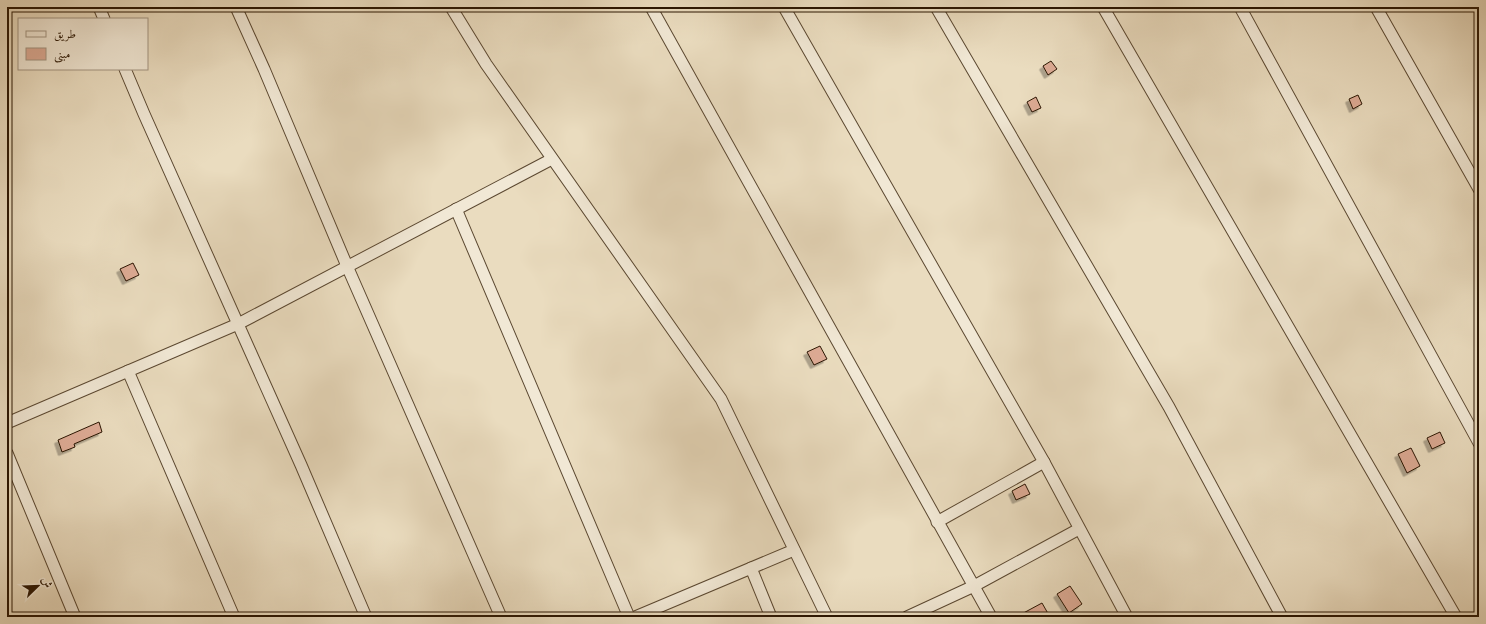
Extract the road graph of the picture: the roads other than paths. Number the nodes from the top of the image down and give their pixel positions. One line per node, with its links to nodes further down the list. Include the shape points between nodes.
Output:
1 (99, 7): 10 (street)
2 (236, 7): 15 (street)
3 (451, 7): 12 (street, via 486,64)
4 (651, 7): 22 (street)
5 (784, 7): 21 (street)
6 (936, 7): 38 (street, via 1169,407)
7 (1103, 7): 39 (street)
8 (1240, 7): 19 (street)
9 (1376, 7): 13 (street)
10 (104, 18)
11 (125, 70): 16 (street)
12 (552, 159): 14 (street); 24 (street, via 721,399)
13 (1479, 189)
14 (456, 209): 15 (street); 31 (street)
15 (347, 266): 16 (street); 30 (street)
16 (238, 324): 17 (street); 29 (street)
17 (128, 371): 18 (street); 28 (street)
18 (7, 423)
19 (1479, 443)
20 (7, 453): 27 (street)
21 (1044, 462): 22 (street); 23 (street)
22 (937, 522): 26 (street)
23 (1080, 529): 26 (street); 37 (street)
24 (794, 550): 25 (street); 34 (street)
25 (751, 568): 32 (street); 33 (street)
26 (974, 586): 35 (street); 36 (street)
27 (75, 617)
28 (234, 617)
29 (366, 617)
30 (501, 617)
31 (629, 617)
32 (636, 617)
33 (771, 617)
34 (827, 617)
35 (907, 617)
36 (991, 617)
37 (1127, 617)
38 (1282, 617)
39 (1456, 617)

